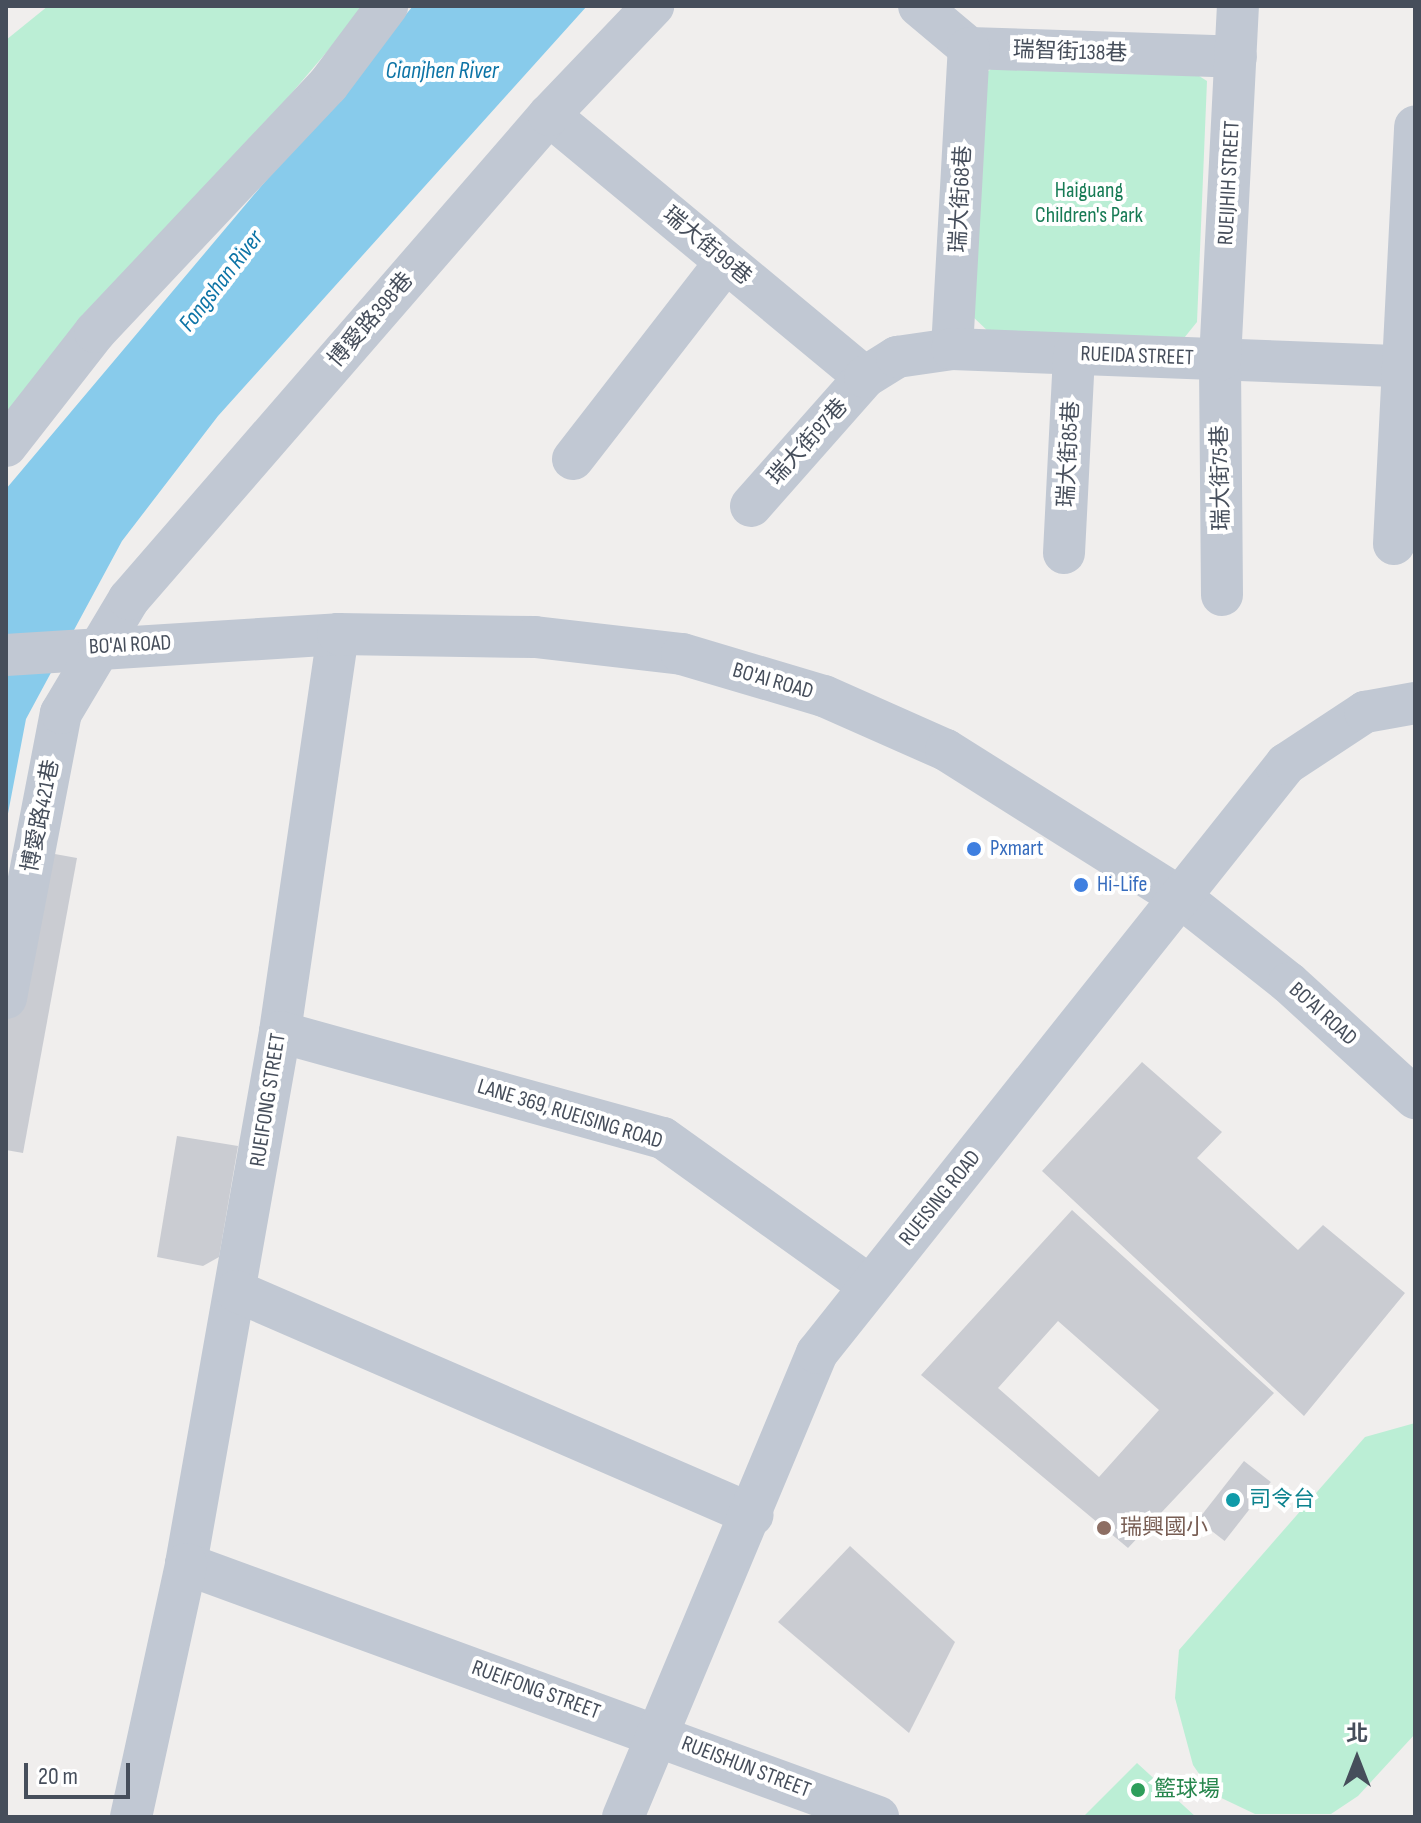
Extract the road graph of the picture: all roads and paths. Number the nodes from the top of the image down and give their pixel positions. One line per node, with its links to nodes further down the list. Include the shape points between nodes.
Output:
1 (387, 6): 15 (street, via 328,85 95,332)
2 (653, 6): 7 (street, 博愛路398巷)
3 (919, 6): 5 (street)
4 (1238, 6): 6 (street, RUEIJHIH STREET)
5 (969, 48): 6 (street, 瑞智街138巷); 10 (street, 瑞大街68巷)
6 (1236, 57): 12 (street, RUEIJHIH STREET)
7 (549, 115): 9 (street, 瑞大街99巷); 22 (street, 博愛路398巷)
8 (1415, 127): 13 (street)
9 (726, 262): 14 (street, 瑞大街99巷); 16 (street)
10 (952, 349): 11 (street, RUEIDA STREET); 14 (street, RUEIDA STREET, via 897,357)
11 (1074, 354): 12 (street, RUEIDA STREET); 19 (street, 瑞大街85巷)
12 (1220, 360): 13 (street, RUEIDA STREET); 20 (street, 瑞大街75巷)
13 (1408, 367): 18 (street)
14 (865, 377): 17 (street, 瑞大街97巷)
15 (6, 446)
16 (573, 459)
17 (751, 506)
18 (1394, 544)
19 (1064, 553)
20 (1222, 595)
21 (338, 634): 22 (street, BO'AI ROAD); 25 (street, BO'AI ROAD, via 535,637 682,654 824,696 946,750); 27 (street, RUEIFONG STREET)
22 (90, 647): 23 (street, BO'AI ROAD); 26 (street, 博愛路421巷, via 61,713)
23 (6, 655)
24 (1415, 703): 25 (street, RUEISING ROAD, via 1365,712 1286,764)
25 (1183, 899): 28 (street, BO'AI ROAD, via 1289,983); 29 (street, RUEISING ROAD)
26 (6, 998)
27 (280, 1032): 29 (street, LANE 369, RUEISING ROAD, via 663,1138); 30 (street, RUEIFONG STREET)
28 (1415, 1098)
29 (870, 1286): 31 (street, RUEISING ROAD, via 817,1353)
30 (236, 1291): 31 (street); 32 (street, RUEIFONG STREET)
31 (753, 1515): 33 (street, RUEISING ROAD)
32 (186, 1564): 33 (street, RUEIFONG STREET); 34 (street, RUEIFONG STREET)
33 (660, 1734): 35 (street, RUEISING ROAD); 36 (street, RUEISHUN STREET)
34 (131, 1817)
35 (623, 1817)
36 (878, 1817)

